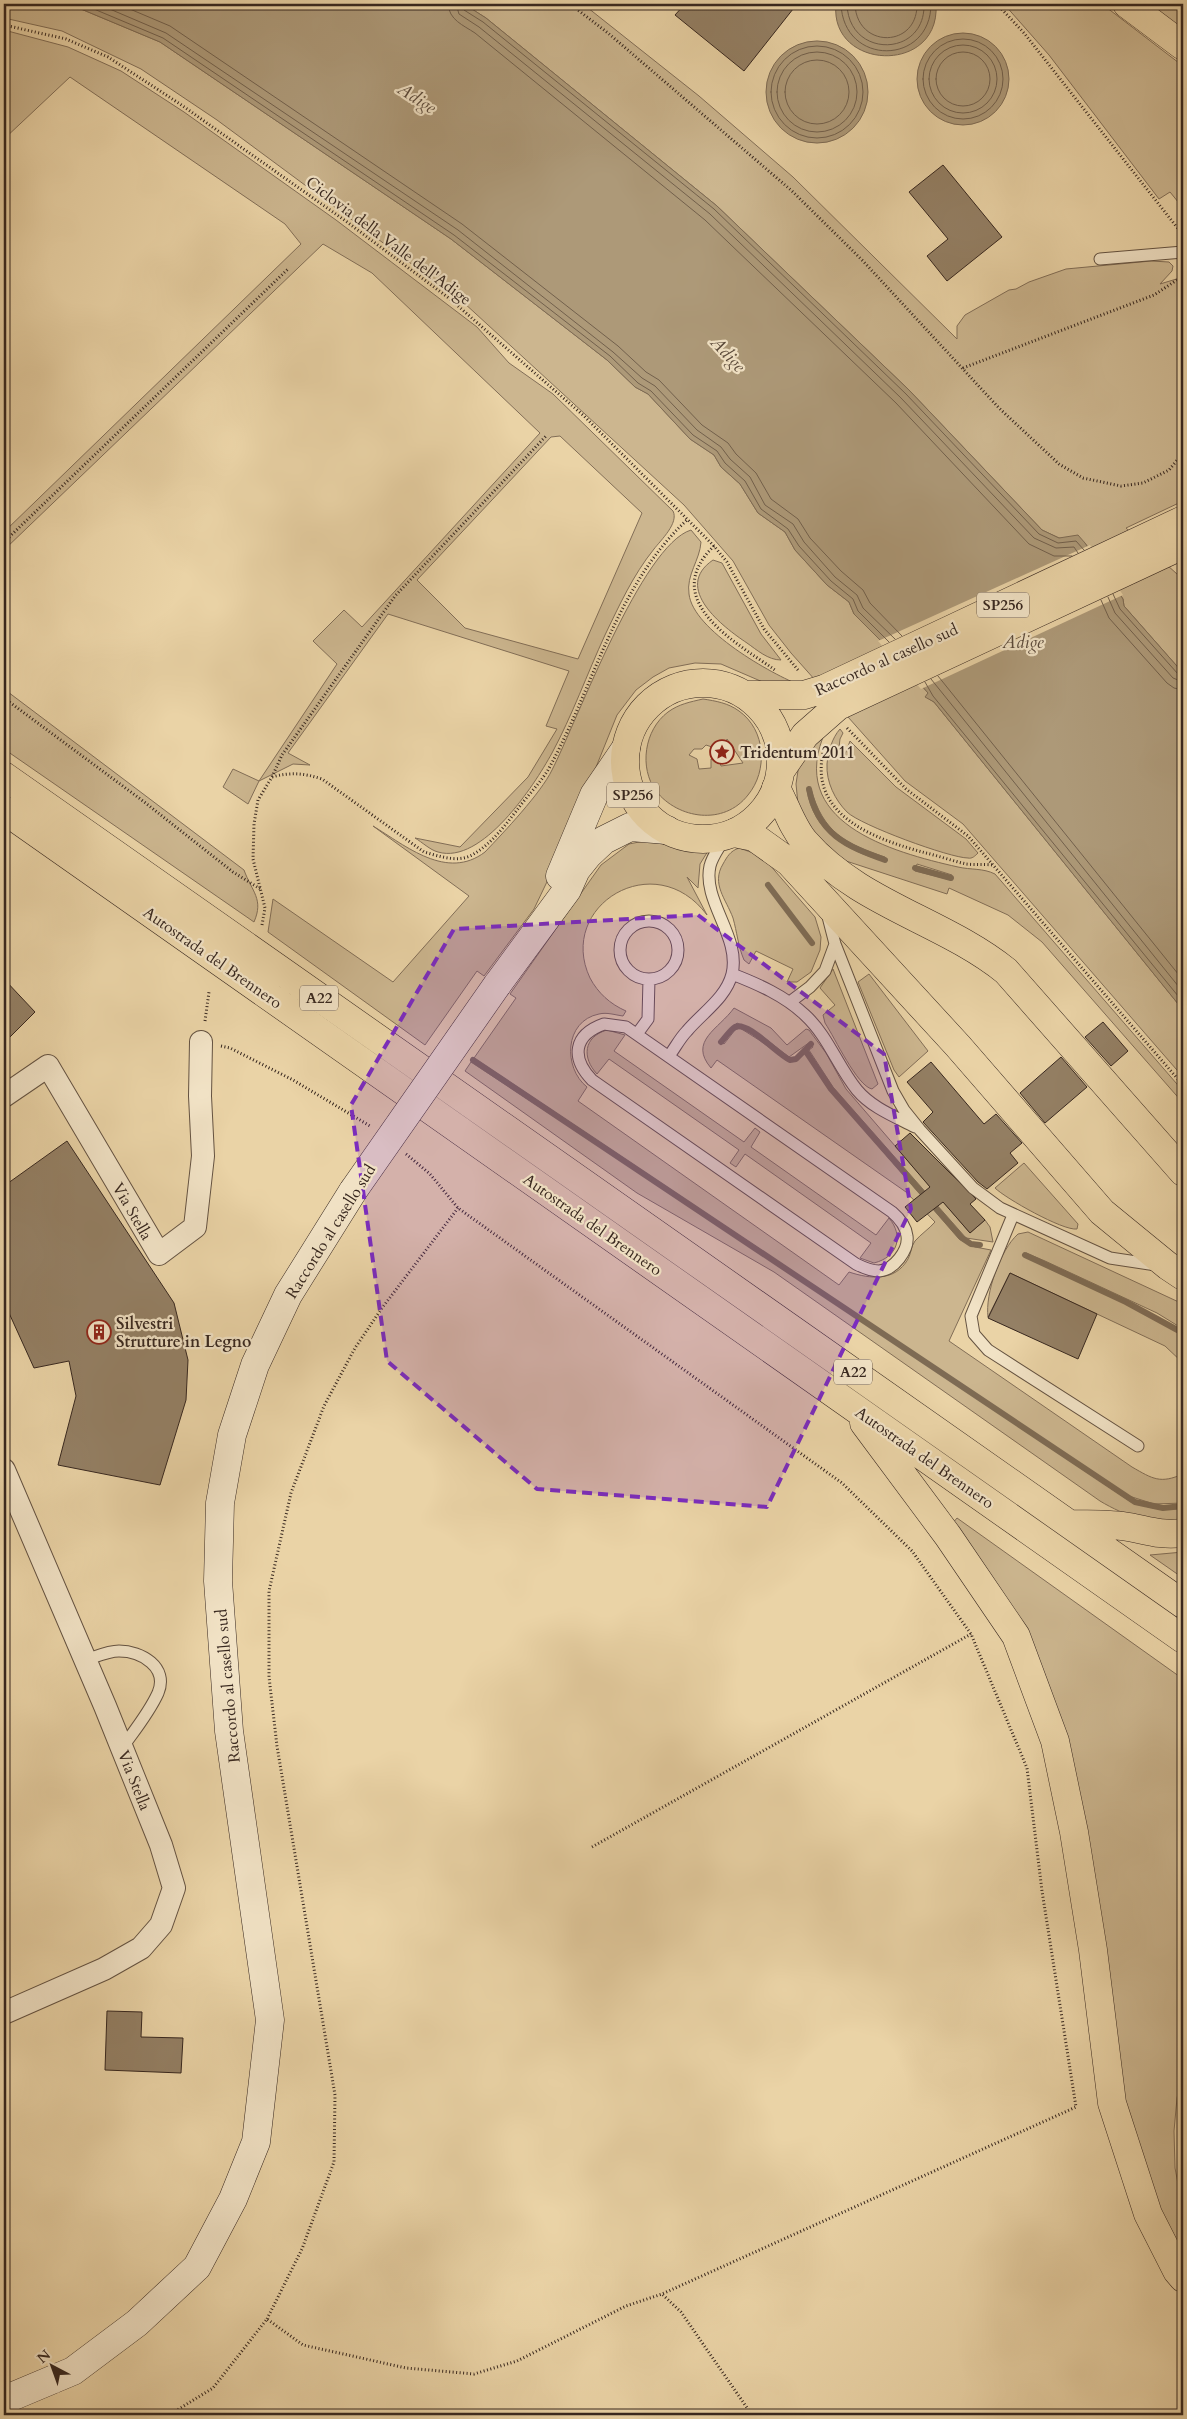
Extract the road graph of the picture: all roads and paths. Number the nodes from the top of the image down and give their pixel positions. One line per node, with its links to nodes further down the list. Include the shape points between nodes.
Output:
1 (570, 4): 11 (path, via 792,191)
2 (997, 4): 6 (path, via 1024,33)
3 (1126, 4): 5 (main road)
4 (4, 24): 14 (path, Ciclovia della Valle dell'Adige, via 66,40 108,57 347,222 458,306 584,416)
5 (1183, 46)
6 (1183, 235)
7 (1183, 252): 8 (lane)
8 (1100, 259)
9 (288, 269): 16 (path)
10 (1183, 276): 11 (path, via 1154,295)
11 (963, 368): 13 (path, via 999,408 1059,464 1083,478 1121,486 1143,483 1169,470)
12 (547, 434): 27 (path, via 395,596 282,755)
13 (1183, 453)
14 (688, 519): 18 (path, Ciclovia della Valle dell'Adige); 27 (path, via 655,554 621,611 547,771 508,822 471,856 442,858 424,852 322,779 287,772)
15 (1183, 520): 23 (main road, Raccordo al casello sud / SP256)
16 (4, 542)
17 (1183, 545): 23 (main road, Raccordo al casello sud / SP256)
18 (714, 546): 19 (path, Ciclovia della Valle dell'Adige, via 727,562 764,629); 20 (path, via 702,562 695,580 694,591 701,611 715,626)
19 (798, 670)
20 (781, 674)
21 (746, 695): 23 (main road, Raccordo al casello sud / SP256, via 804,695); 25 (main road, Raccordo al casello sud / SP256, via 706,682 671,690 642,712); 28 (main road, Raccordo al casello sud / SP256, via 772,724 780,744)
22 (4, 698): 33 (path, via 233,872)
23 (836, 707): 28 (main road, Raccordo al casello sud / SP256, via 805,735); 32 (path, via 906,789 954,824)
24 (825, 744): 32 (path, via 822,759 827,794 838,811 854,825 866,833 910,848 968,864)
25 (626, 748): 30 (main road, Raccordo al casello sud / SP256, via 626,771 634,798 650,818); 36 (main road, Raccordo al casello sud / SP256, via 594,795)
26 (4, 776): 57 (main road, Autostrada del Brennero / A22)
27 (272, 777): 33 (path, via 258,800 254,824 253,859)
28 (779, 779): 31 (main road, Raccordo al casello sud / SP256, via 760,815); 50 (main road, via 796,828 805,841 838,872 870,893 984,954 1006,971)
29 (4, 810): 54 (main road, Autostrada del Brennero / A22)
30 (667, 830): 31 (main road, Raccordo al casello sud / SP256, via 701,839); 36 (main road, Raccordo al casello sud / SP256, via 630,827 604,840 576,870 567,890)
31 (730, 834): 34 (main road, via 754,837 769,847 789,862); 38 (lane, via 710,866 710,889 730,942)
32 (993, 865): 45 (path)
33 (262, 890): 35 (path, via 265,908)
34 (824, 901): 37 (lane); 53 (main road, via 958,1046 1102,1212)
35 (262, 925)
36 (532, 940): 69 (main road, Raccordo al casello sud / SP256, bridge, via 497,984 353,1192 288,1295 255,1365 232,1435 220,1503 218,1581 229,1731 270,2020 256,2142 233,2199 197,2267 137,2323 72,2371)
37 (834, 944): 41 (lane, via 825,972); 48 (lane, via 886,1077 904,1110)
38 (732, 974): 41 (lane); 44 (lane, via 715,1002 686,1031)
39 (649, 979): 39 (lane, via 626,968 620,949 627,931 634,925 653,921 670,929 679,946 669,972); 42 (lane, via 648,1019)
40 (209, 992): 43 (path)
41 (790, 1002): 48 (lane, via 817,1028 859,1092 884,1111)
42 (637, 1034): 44 (lane); 44 (lane, via 615,1024 593,1028 583,1035 578,1046 582,1069 592,1080 856,1264 882,1271 897,1261 906,1246 907,1236 892,1212)
43 (201, 1042): 46 (street, Via Stella, via 203,1156 195,1228 159,1254 48,1066); 47 (path, via 230,1048 293,1080)
44 (669, 1056)
45 (1183, 1085)
46 (4, 1096)
47 (373, 1128)
48 (920, 1130): 52 (lane, via 973,1188)
49 (399, 1149): 51 (path, via 430,1174)
50 (1183, 1172)
51 (458, 1208): 60 (path, via 842,1483 912,1551); 68 (path, via 382,1308 355,1348 324,1406 291,1493 269,1591 268,1677 277,1746 335,2095 334,2162 302,2249)
52 (1013, 1215): 53 (lane, via 1110,1258); 55 (lane, via 971,1316 974,1334 988,1350)
53 (1176, 1271)
54 (849, 1404): 61 (main road, Autostrada del Brennero / A22); 66 (main road, via 948,1536 1016,1636 1055,1740 1074,1832 1112,2102 1148,2214)
55 (1138, 1446)
56 (4, 1470): 62 (street, Via Stella)
57 (1071, 1524): 58 (main road, via 1124,1526 1169,1535); 59 (main road, Autostrada del Brennero / A22)
58 (1183, 1533)
59 (1183, 1604)
60 (971, 1634): 64 (path); 67 (path, via 1027,1768 1042,1892 1076,2107)
61 (1183, 1639)
62 (85, 1660): 63 (street, Via Stella); 63 (lane, via 117,1651 133,1652 158,1669 158,1692)
63 (122, 1748): 65 (street, Via Stella, via 161,1845 174,1888 161,1925 141,1948 104,1969)
64 (592, 1847)
65 (4, 2013)
66 (1183, 2278)
67 (662, 2294): 68 (path, via 626,2306 516,2361 474,2374 406,2368 302,2345); 71 (path, via 680,2312)
68 (266, 2319): 70 (path, via 213,2388)
69 (4, 2400)
70 (169, 2415)
71 (752, 2415)

